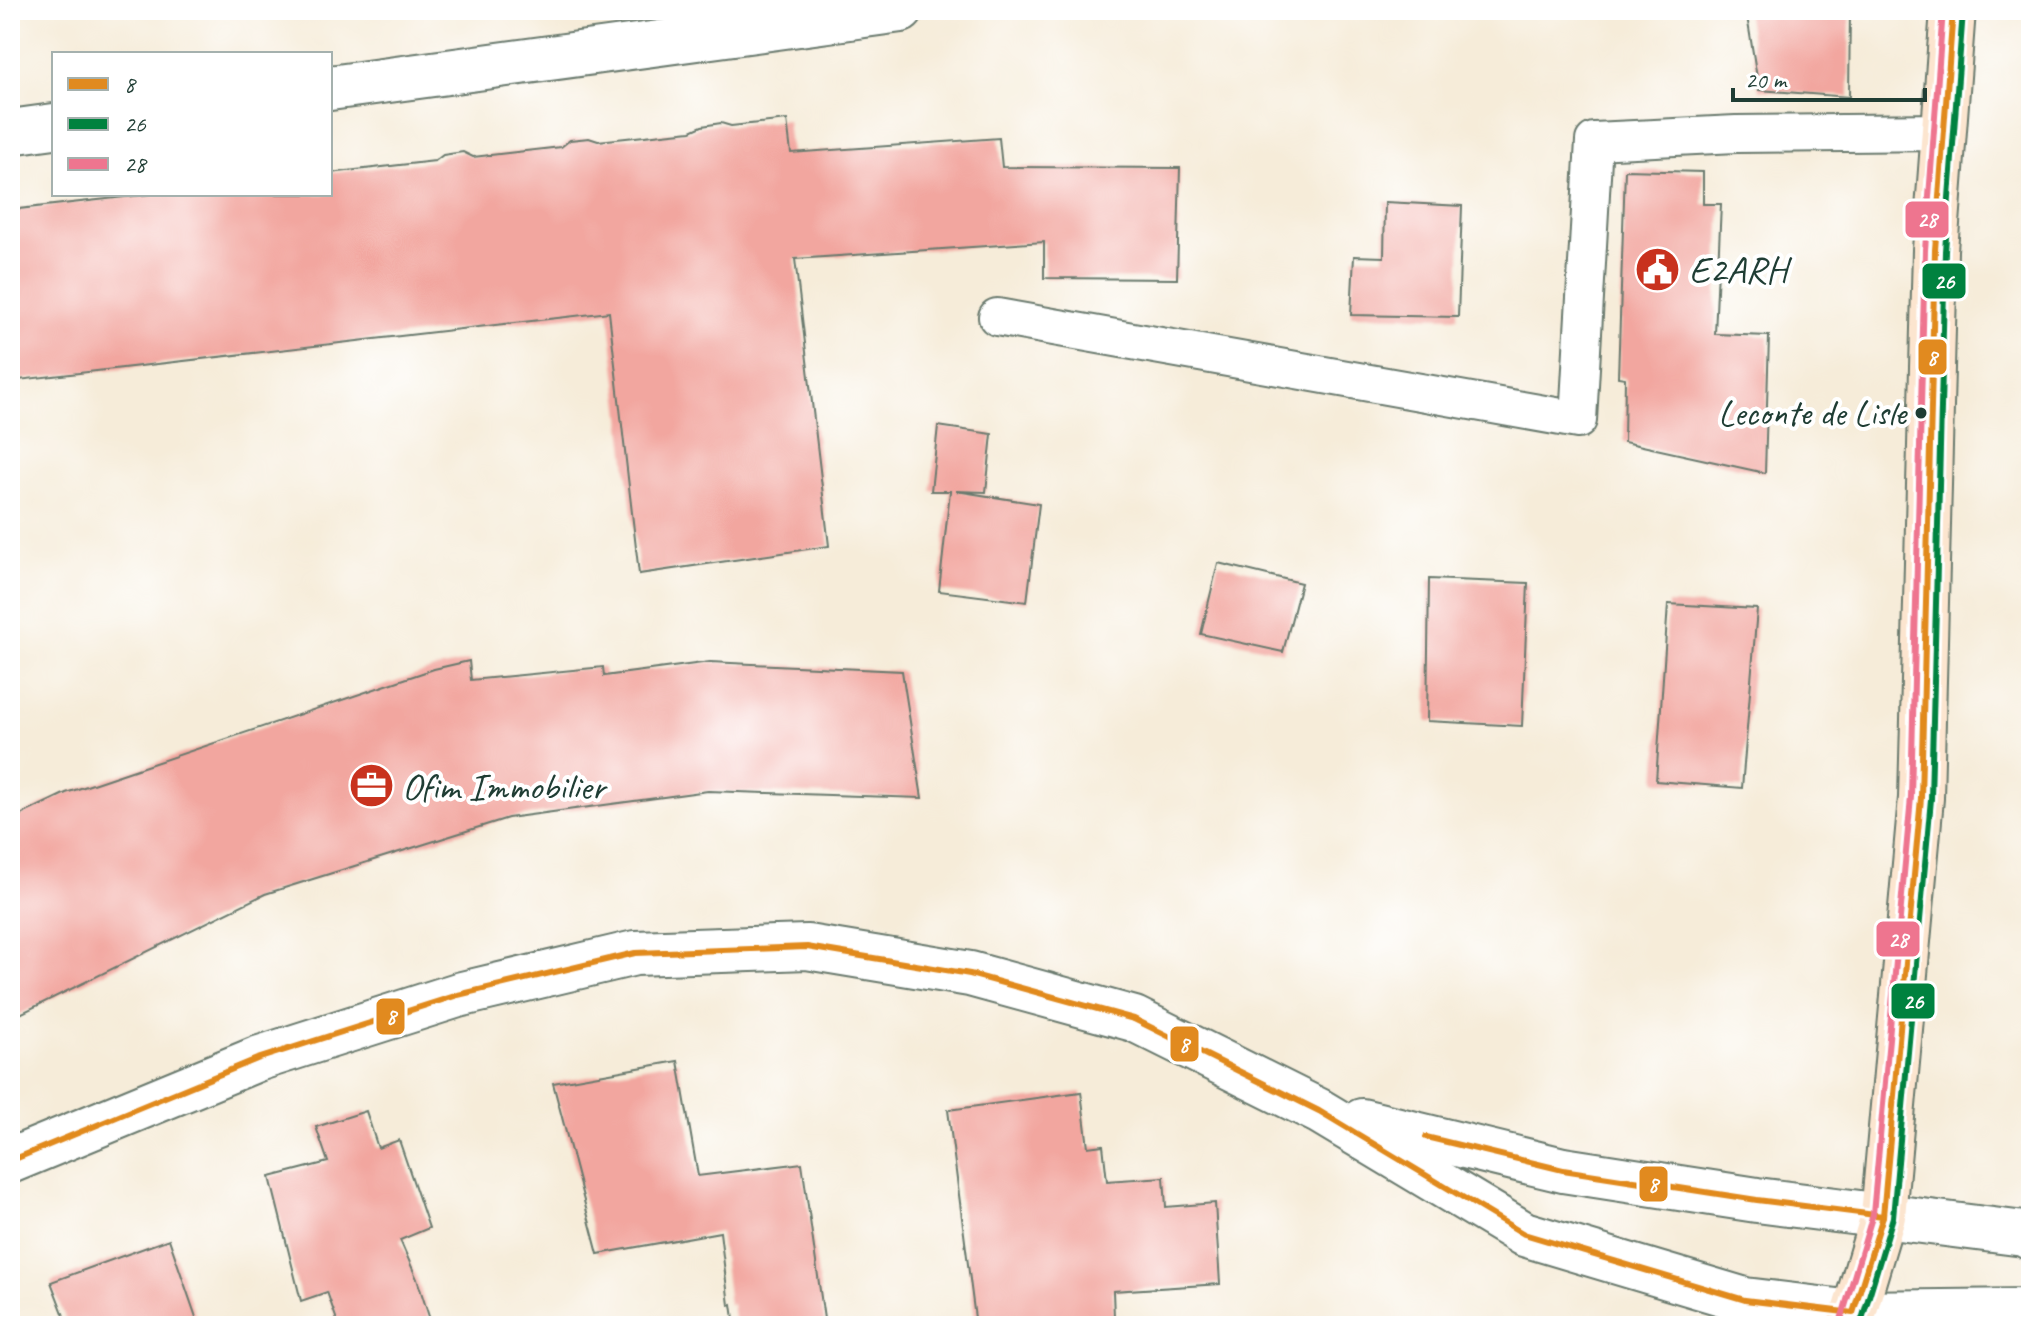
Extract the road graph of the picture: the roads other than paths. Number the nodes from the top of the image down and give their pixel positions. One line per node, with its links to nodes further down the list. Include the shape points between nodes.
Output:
1 (901, 10): 3 (street)
2 (1953, 10): 6 (main road)
3 (332, 88)
4 (52, 126): 5 (street)
5 (10, 132)
6 (1944, 132): 7 (lane, via 1594,141 1578,420); 10 (main road, via 1935,266 1921,798)
7 (997, 317)
8 (1319, 1111): 9 (street, via 1134,1019 970,974 807,947 635,953 458,995 257,1059); 10 (street, via 1563,1170); 13 (street, via 1524,1234 1745,1300)
9 (10, 1161)
10 (1883, 1216): 11 (street); 13 (main road)
11 (2031, 1238)
12 (2031, 1311): 13 (street)
13 (1851, 1320)

